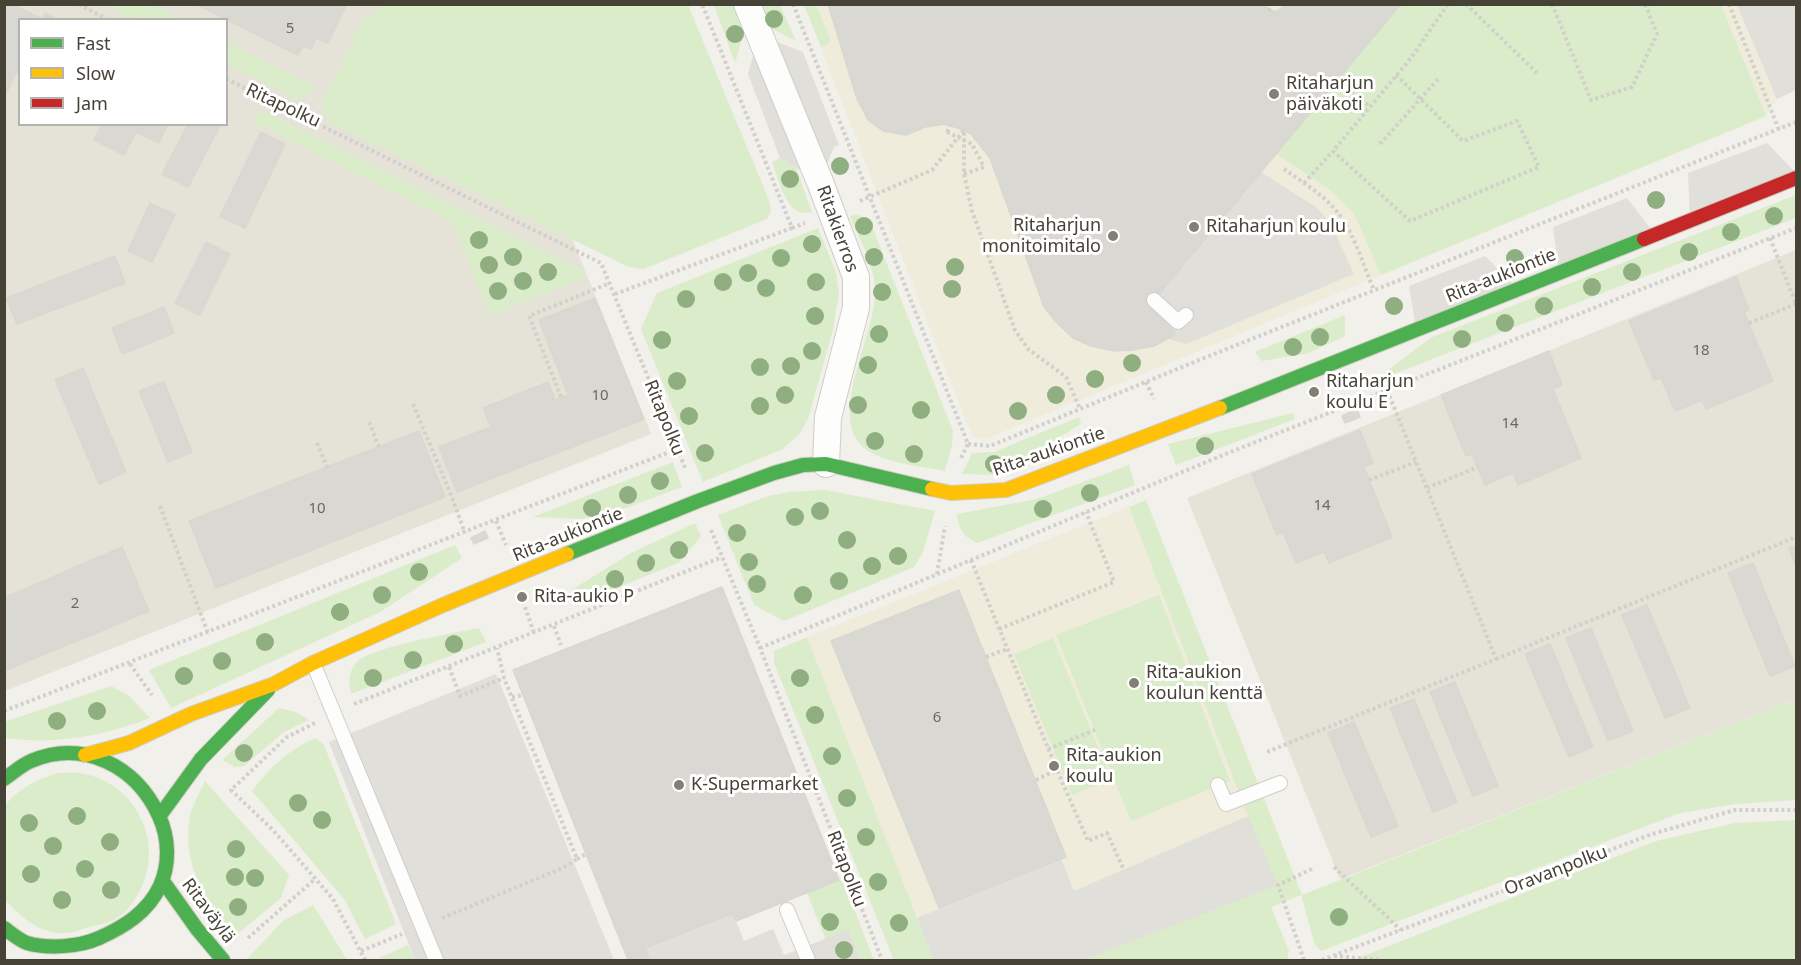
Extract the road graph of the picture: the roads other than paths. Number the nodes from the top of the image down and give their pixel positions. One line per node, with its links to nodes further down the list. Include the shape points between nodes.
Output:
1 (747, 4): 5 (street, Ritakierros, via 856,277 856,308 828,417)
2 (1797, 178): 5 (street, Rita-aukiontie, via 1006,490 951,494)
3 (1154, 300): 4 (lane, via 1178,322)
4 (1186, 315)
5 (826, 464): 6 (street, Rita-aukiontie, via 774,473 698,501)
6 (313, 663): 7 (street, Rita-aukiontie); 21 (lane)
7 (274, 684): 8 (street, Rita-aukiontie, via 129,742); 14 (street, Rita-aukiontie, via 201,759)
8 (85, 755): 10 (street, via 53,755); 14 (street, via 115,765 141,784)
9 (4, 758): 10 (street)
10 (23, 765): 11 (street)
11 (4, 779)
12 (1280, 783): 13 (lane, via 1226,804)
13 (1218, 785)
14 (161, 814): 15 (street, via 169,848)
15 (165, 884): 18 (street, via 151,910 131,932 105,946); 20 (street, Ritaväylä)
16 (787, 910): 22 (lane)
17 (4, 928): 18 (street)
18 (56, 955): 19 (street)
19 (96, 955)
20 (223, 960)
21 (436, 960)
22 (808, 960)

